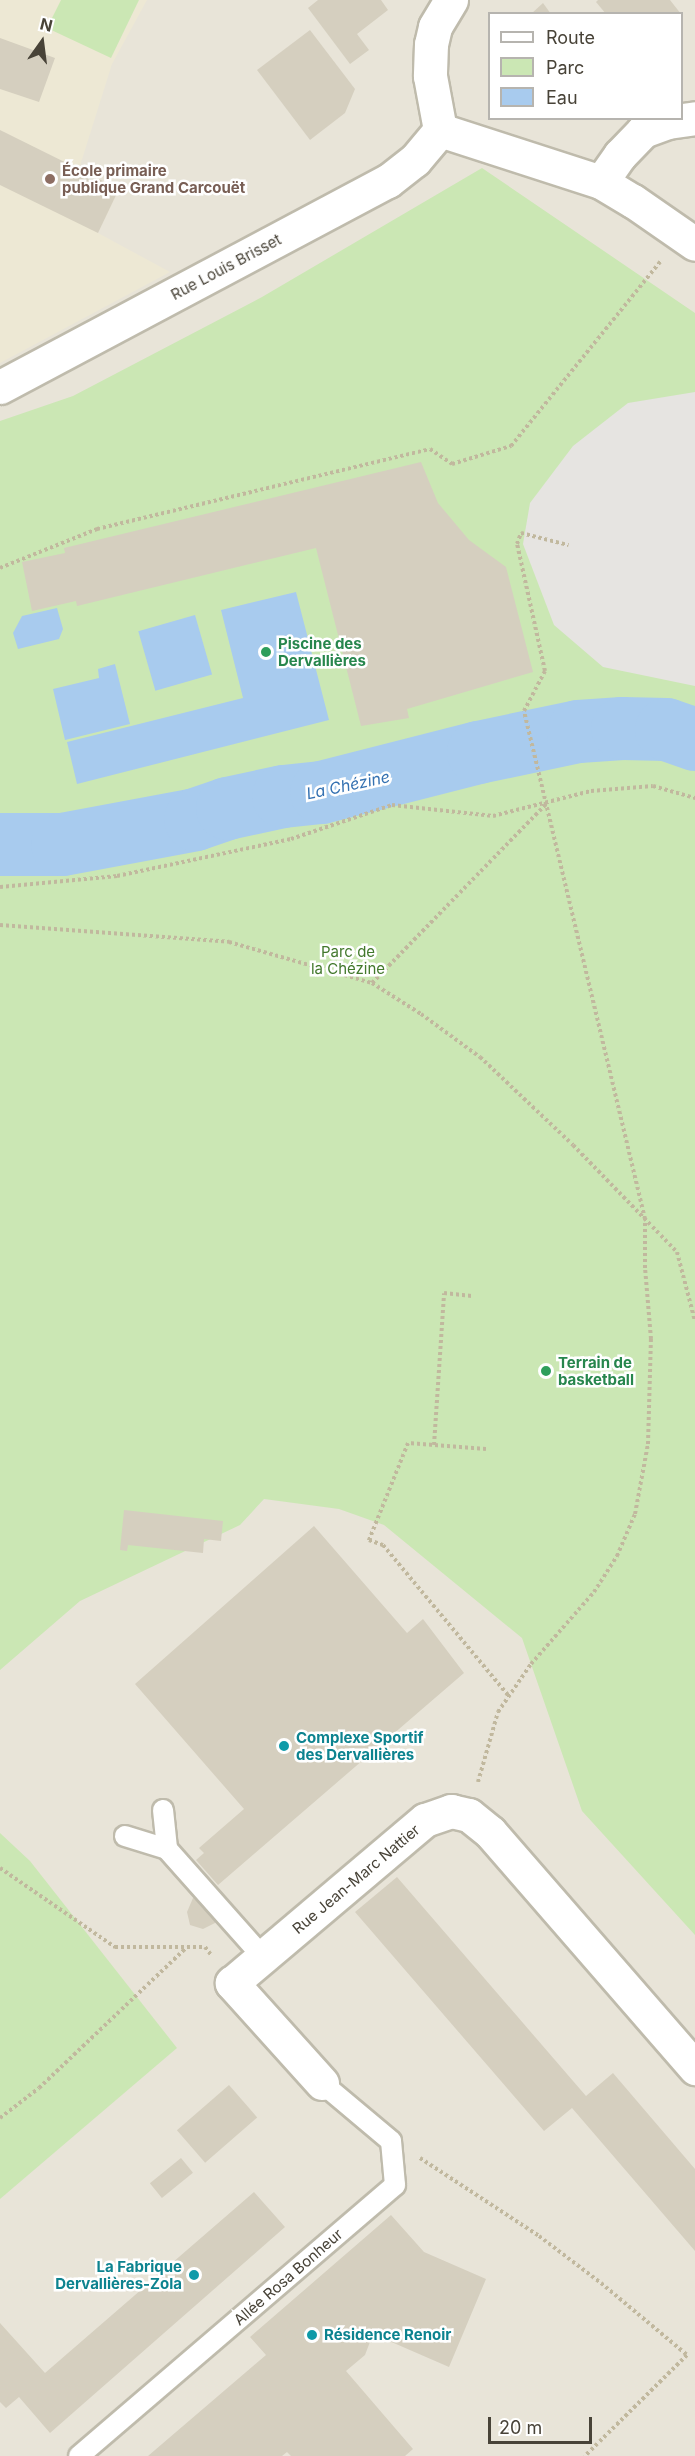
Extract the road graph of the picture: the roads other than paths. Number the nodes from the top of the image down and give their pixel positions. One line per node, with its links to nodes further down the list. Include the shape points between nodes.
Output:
1 (451, 0): 3 (street, via 435,27 431,44 430,76)
2 (682, 120): 4 (street, via 643,131)
3 (440, 130): 4 (street); 6 (street, Rue Louis Brisset, via 415,160 388,181)
4 (601, 182): 5 (street)
5 (695, 244)
6 (0, 387)
7 (163, 1810): 9 (lane)
8 (125, 1836): 9 (lane)
9 (167, 1849): 10 (lane)
10 (262, 1957): 11 (street, Rue Jean-Marc Nattier, via 425,1820 451,1811 469,1815 490,1832); 12 (street, Rue Jean-Marc Nattier, via 232,1983)
11 (695, 2068)
12 (322, 2083): 13 (lane, Allée Rosa Bonheur, via 391,2141 395,2185)
13 (79, 2456)

